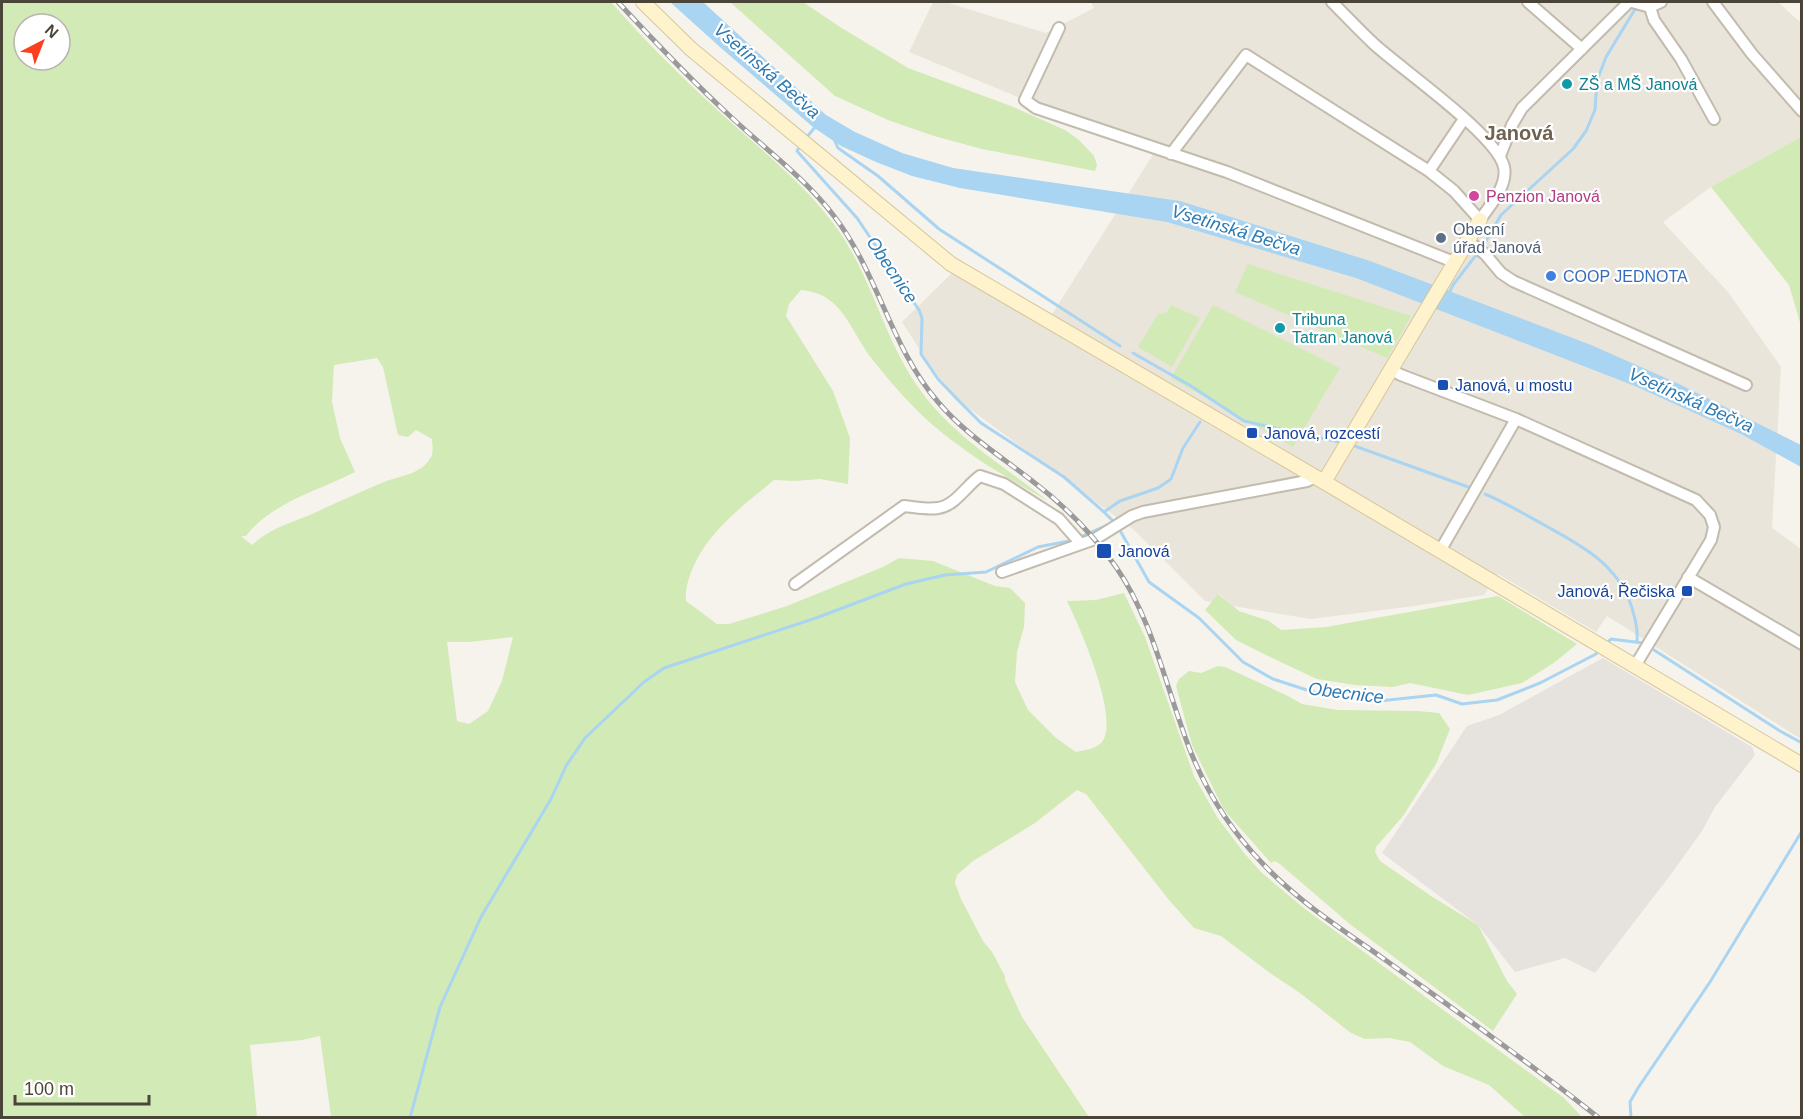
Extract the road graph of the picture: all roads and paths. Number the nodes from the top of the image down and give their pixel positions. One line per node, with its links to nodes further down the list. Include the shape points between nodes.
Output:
1 (643, 2): 21 (main road, via 691,49 957,268)
2 (1332, 2): 10 (street, via 1375,45)
3 (1528, 2): 8 (street)
4 (1661, 2): 6 (street)
5 (1713, 2): 9 (street)
6 (1638, 4): 8 (street); 11 (street, via 1681,59)
7 (1059, 28): 12 (street, via 1025,100 1036,108)
8 (1582, 49): 13 (street, via 1522,108)
9 (1802, 111)
10 (1464, 119): 13 (street); 14 (street)
11 (1713, 119)
12 (1171, 154): 14 (street, via 1246,55); 17 (street, via 1227,172)
13 (1500, 156): 15 (street, via 1503,180)
14 (1429, 171): 15 (street)
15 (1480, 220): 16 (main road)
16 (1471, 243): 17 (main road); 19 (street, via 1513,281)
17 (1453, 265): 18 (main road)
18 (1392, 367): 20 (street, via 1401,375); 21 (main road)
19 (1746, 386)
20 (1516, 419): 23 (street); 25 (street, via 1702,505 1713,520 1713,534)
21 (1320, 479): 22 (street, via 1143,512); 23 (main road)
22 (1081, 544): 24 (street); 26 (street, via 1059,519 1004,484 980,476 949,505 929,509 904,506)
23 (1440, 551): 28 (main road)
24 (1002, 572)
25 (1688, 577): 27 (street); 28 (street)
26 (795, 584)
27 (1802, 644)
28 (1635, 666): 29 (main road)
29 (1802, 765)

